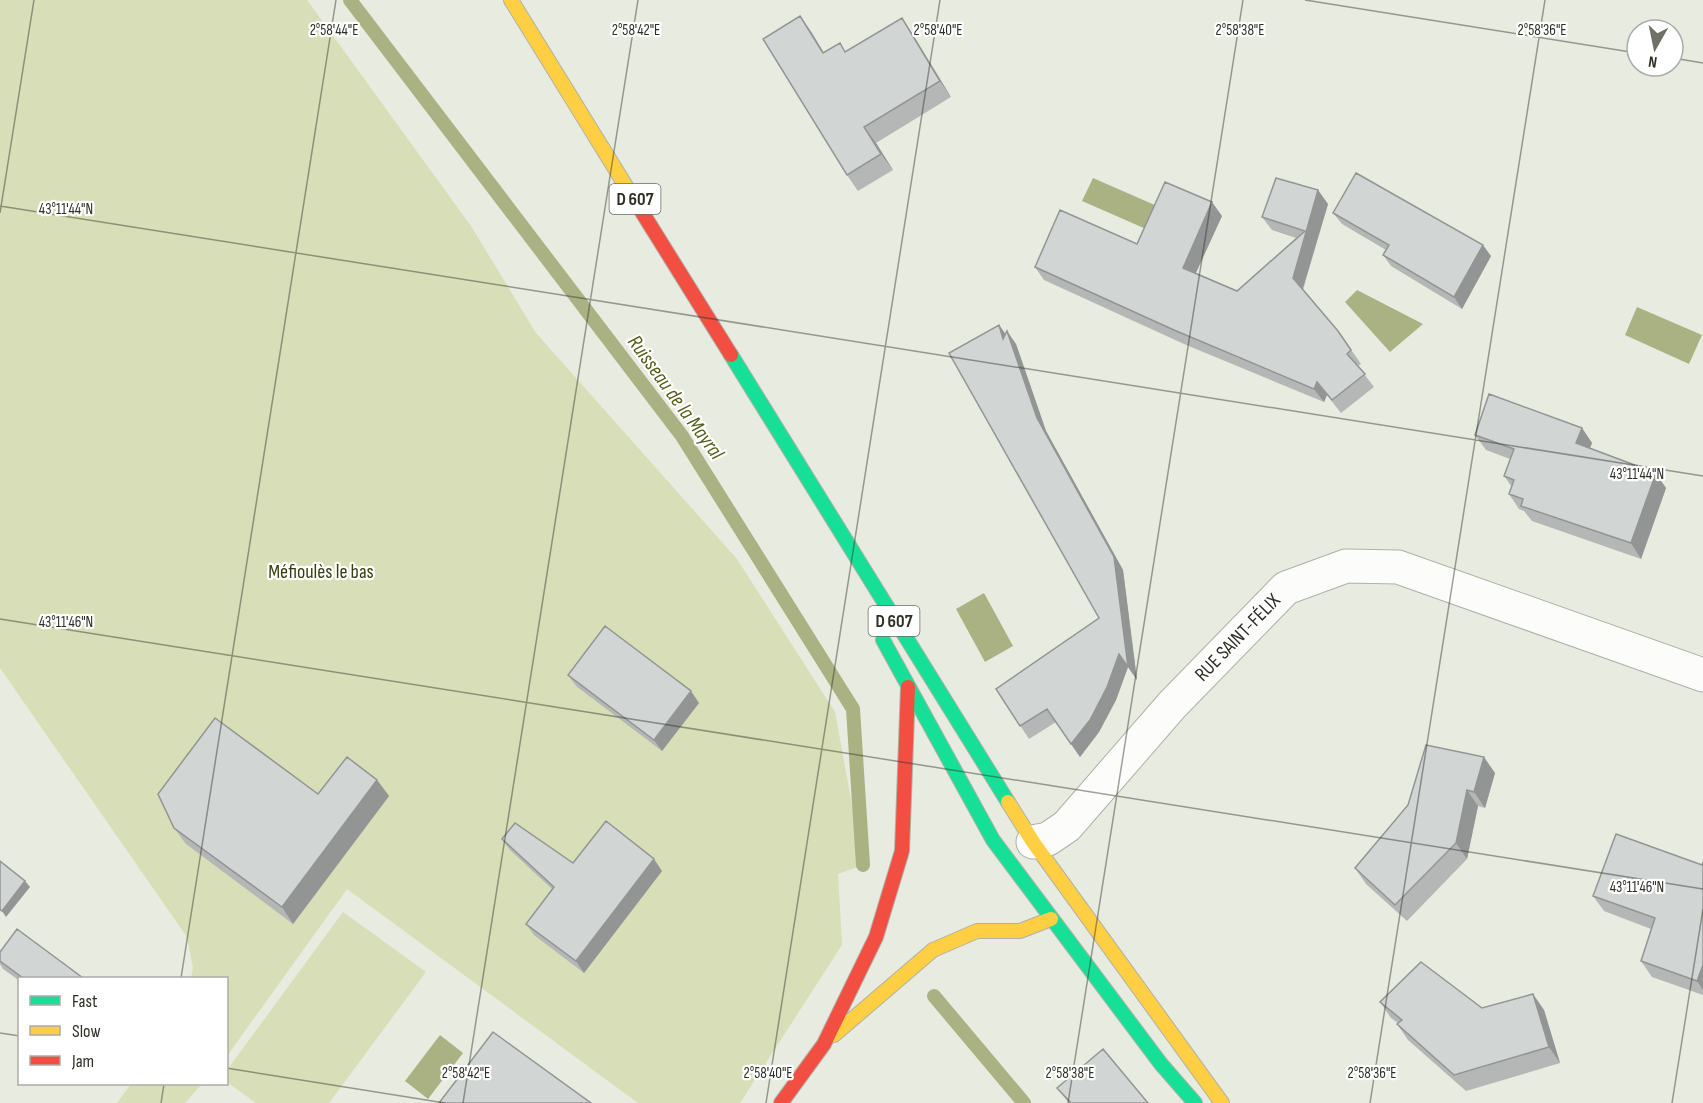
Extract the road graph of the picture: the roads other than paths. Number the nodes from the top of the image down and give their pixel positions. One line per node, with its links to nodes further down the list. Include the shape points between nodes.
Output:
1 (511, 0): 2 (main road, D 607)
2 (756, 399): 3 (main road, D 607); 7 (main road, D 607)
3 (843, 564)
4 (875, 625): 6 (main road, D 607)
5 (1703, 675): 7 (street, RUE SAINT-FÉLIX, via 1398,567 1346,566 1286,588 1172,705 1067,826 1048,839)
6 (908, 687): 8 (main road, D 607, via 993,840); 9 (main road, via 902,851 876,936)
7 (1033, 842): 12 (main road, D 607)
8 (1052, 919): 9 (main road, via 1020,931 977,931 933,950); 11 (main road, D 607)
9 (824, 1044): 10 (main road)
10 (781, 1103)
11 (1195, 1103)
12 (1222, 1103)

